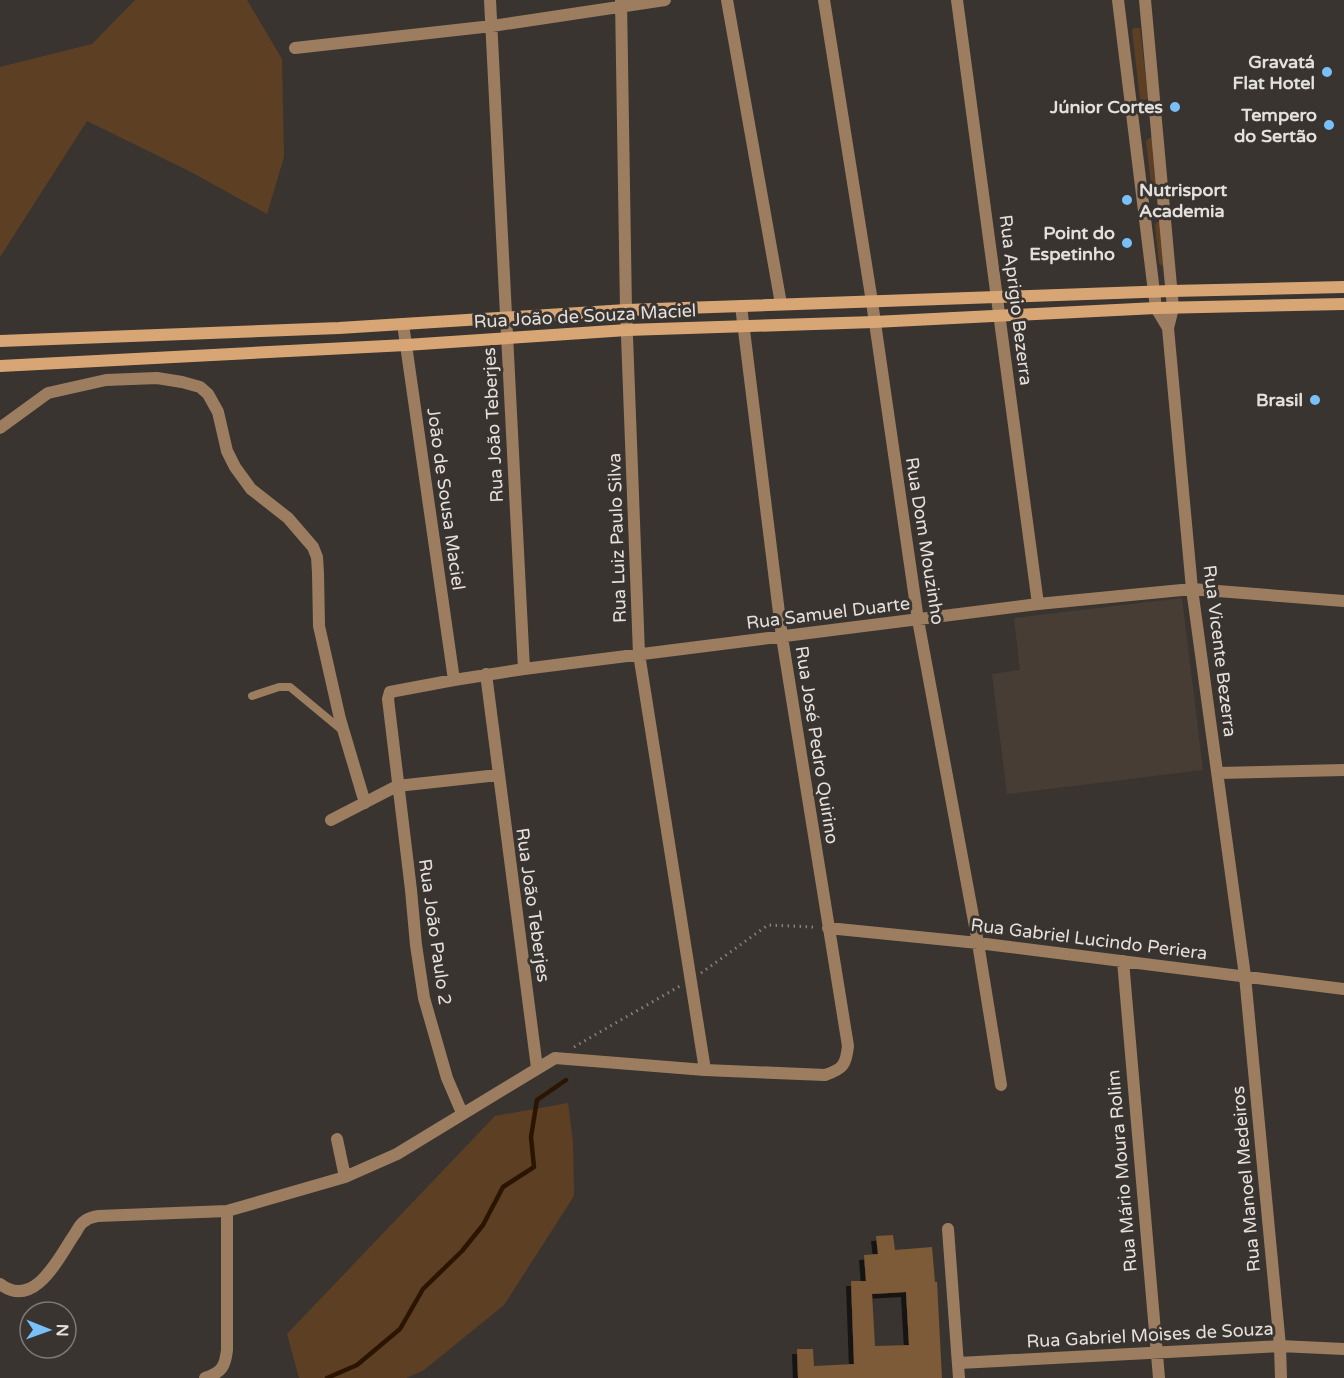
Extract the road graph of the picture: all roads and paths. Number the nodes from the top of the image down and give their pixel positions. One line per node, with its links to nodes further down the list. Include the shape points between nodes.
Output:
1 (490, 0): 9 (street, Rua João Teberjes)
2 (665, 0): 8 (street)
3 (727, 0): 16 (street)
4 (824, 0): 15 (street, Rua Dom Mouzinho)
5 (957, 0): 14 (street, Rua Aprigio Bezerra)
6 (1118, 0): 12 (street, Rua Vicente Bezerra)
7 (1145, 0): 13 (street, Rua Vicente Bezerra)
8 (621, 4): 9 (street); 21 (street, Rua Luiz Paulo Silva)
9 (492, 26): 10 (street); 23 (street, Rua João Teberjes)
10 (295, 48)
11 (1344, 286): 13 (street, Rua João de Souza Maciel)
12 (1154, 291): 13 (street, Rua João de Souza Maciel); 14 (street, Rua João de Souza Maciel); 19 (street, Rua Vicente Bezerra)
13 (1172, 291): 20 (street, Rua Vicente Bezerra)
14 (998, 296): 15 (street, Rua João de Souza Maciel); 22 (street, Rua Aprigio Bezerra)
15 (872, 302): 16 (street, Rua João de Souza Maciel); 24 (street, Rua Dom Mouzinho)
16 (781, 304): 18 (street, Rua João de Souza Maciel)
17 (1344, 304): 20 (street, Rua João de Souza Maciel)
18 (741, 306): 21 (street, Rua João de Souza Maciel); 26 (street, Rua José Pedro Quirino)
19 (1156, 308): 20 (street, Rua João de Souza Maciel); 22 (street, Rua João de Souza Maciel); 27 (street, Rua Vicente Bezerra)
20 (1173, 308): 27 (street, Rua Vicente Bezerra)
21 (626, 310): 23 (street, Rua João de Souza Maciel); 28 (street, Rua Luiz Paulo Silva)
22 (999, 315): 24 (street, Rua João de Souza Maciel); 36 (street, Rua Aprigio Bezerra)
23 (505, 318): 25 (street, Rua João de Souza Maciel); 29 (street, Rua João Teberjes)
24 (874, 322): 26 (street, Rua João de Souza Maciel); 37 (street, Rua Dom Mouzinho)
25 (403, 324): 30 (street, Rua João de Souza Maciel); 31 (street, João de Sousa Maciel)
26 (744, 327): 28 (street, Rua João de Souza Maciel); 38 (street, Rua José Pedro Quirino)
27 (1168, 328): 34 (street, Rua Vicente Bezerra)
28 (627, 330): 29 (street, Rua João de Souza Maciel); 39 (street, Rua Luiz Paulo Silva)
29 (507, 338): 31 (street, Rua João de Souza Maciel); 40 (street, Rua João Teberjes)
30 (0, 341)
31 (406, 345): 32 (street, Rua João de Souza Maciel); 42 (street, João de Sousa Maciel)
32 (0, 366)
33 (0, 428): 45 (street, via 38,398 60,389 121,378 157,378 200,387 218,412 235,467 251,489 288,518 314,548 319,626)
34 (1192, 589): 35 (street, Rua Samuel Duarte); 36 (street, Rua Samuel Duarte); 47 (street, Rua Vicente Bezerra)
35 (1344, 601)
36 (1038, 604): 37 (street, Rua Samuel Duarte)
37 (918, 620): 38 (street, Rua Samuel Duarte); 53 (street, Rua Dom Mouzinho)
38 (782, 637): 39 (street, Rua Samuel Duarte); 52 (street, Rua José Pedro Quirino)
39 (639, 654): 40 (street, Rua Samuel Duarte); 58 (street, Rua Luiz Paulo Silva)
40 (524, 669): 41 (street, Rua Samuel Duarte)
41 (486, 674): 42 (street, Rua Samuel Duarte); 48 (street, Rua João Teberjes)
42 (454, 680): 43 (street, Rua Samuel Duarte)
43 (390, 692): 49 (street, Rua João Paulo 2)
44 (252, 696): 45 (lane, via 290,687)
45 (344, 731): 50 (street)
46 (1344, 770): 47 (street)
47 (1218, 773): 55 (street, Rua Vicente Bezerra)
48 (498, 775): 49 (street); 57 (street, Rua João Teberjes)
49 (398, 786): 50 (street); 60 (street, Rua João Paulo 2, via 424,998 447,1078)
50 (365, 802): 51 (street)
51 (331, 820)
52 (828, 928): 53 (street, Rua Gabriel Lucindo Periera); 58 (street, Rua José Pedro Quirino, via 848,1046 847,1060 839,1071 825,1075)
53 (978, 943): 54 (street, Rua Gabriel Lucindo Periera); 59 (street, Rua Dom Mouzinho)
54 (1123, 961): 55 (street, Rua Gabriel Lucindo Periera); 68 (street, Rua Mário Moura Rolim)
55 (1245, 976): 56 (street, Rua Gabriel Lucindo Periera); 66 (street, Rua Manoel Medeiros)
56 (1344, 989)
57 (537, 1068): 58 (street, via 555,1058); 60 (street)
58 (705, 1070)
59 (1001, 1085)
60 (462, 1113): 62 (street, via 397,1154)
61 (337, 1139): 62 (street)
62 (345, 1176): 63 (street)
63 (227, 1211): 65 (street, via 98,1216 83,1221 35,1286 16,1292); 70 (street, via 227,1350 223,1370)
64 (948, 1229): 69 (street)
65 (0, 1284)
66 (1280, 1346): 67 (street, Rua Gabriel Moises de Souza); 68 (street, Rua Gabriel Moises de Souza); 73 (street, Rua Manoel Medeiros)
67 (1344, 1349)
68 (1156, 1352): 69 (street, Rua Gabriel Moises de Souza); 72 (street, Rua Mário Moura Rolim)
69 (959, 1363): 71 (street)
70 (205, 1378)
71 (959, 1378)
72 (1159, 1378)
73 (1281, 1378)

